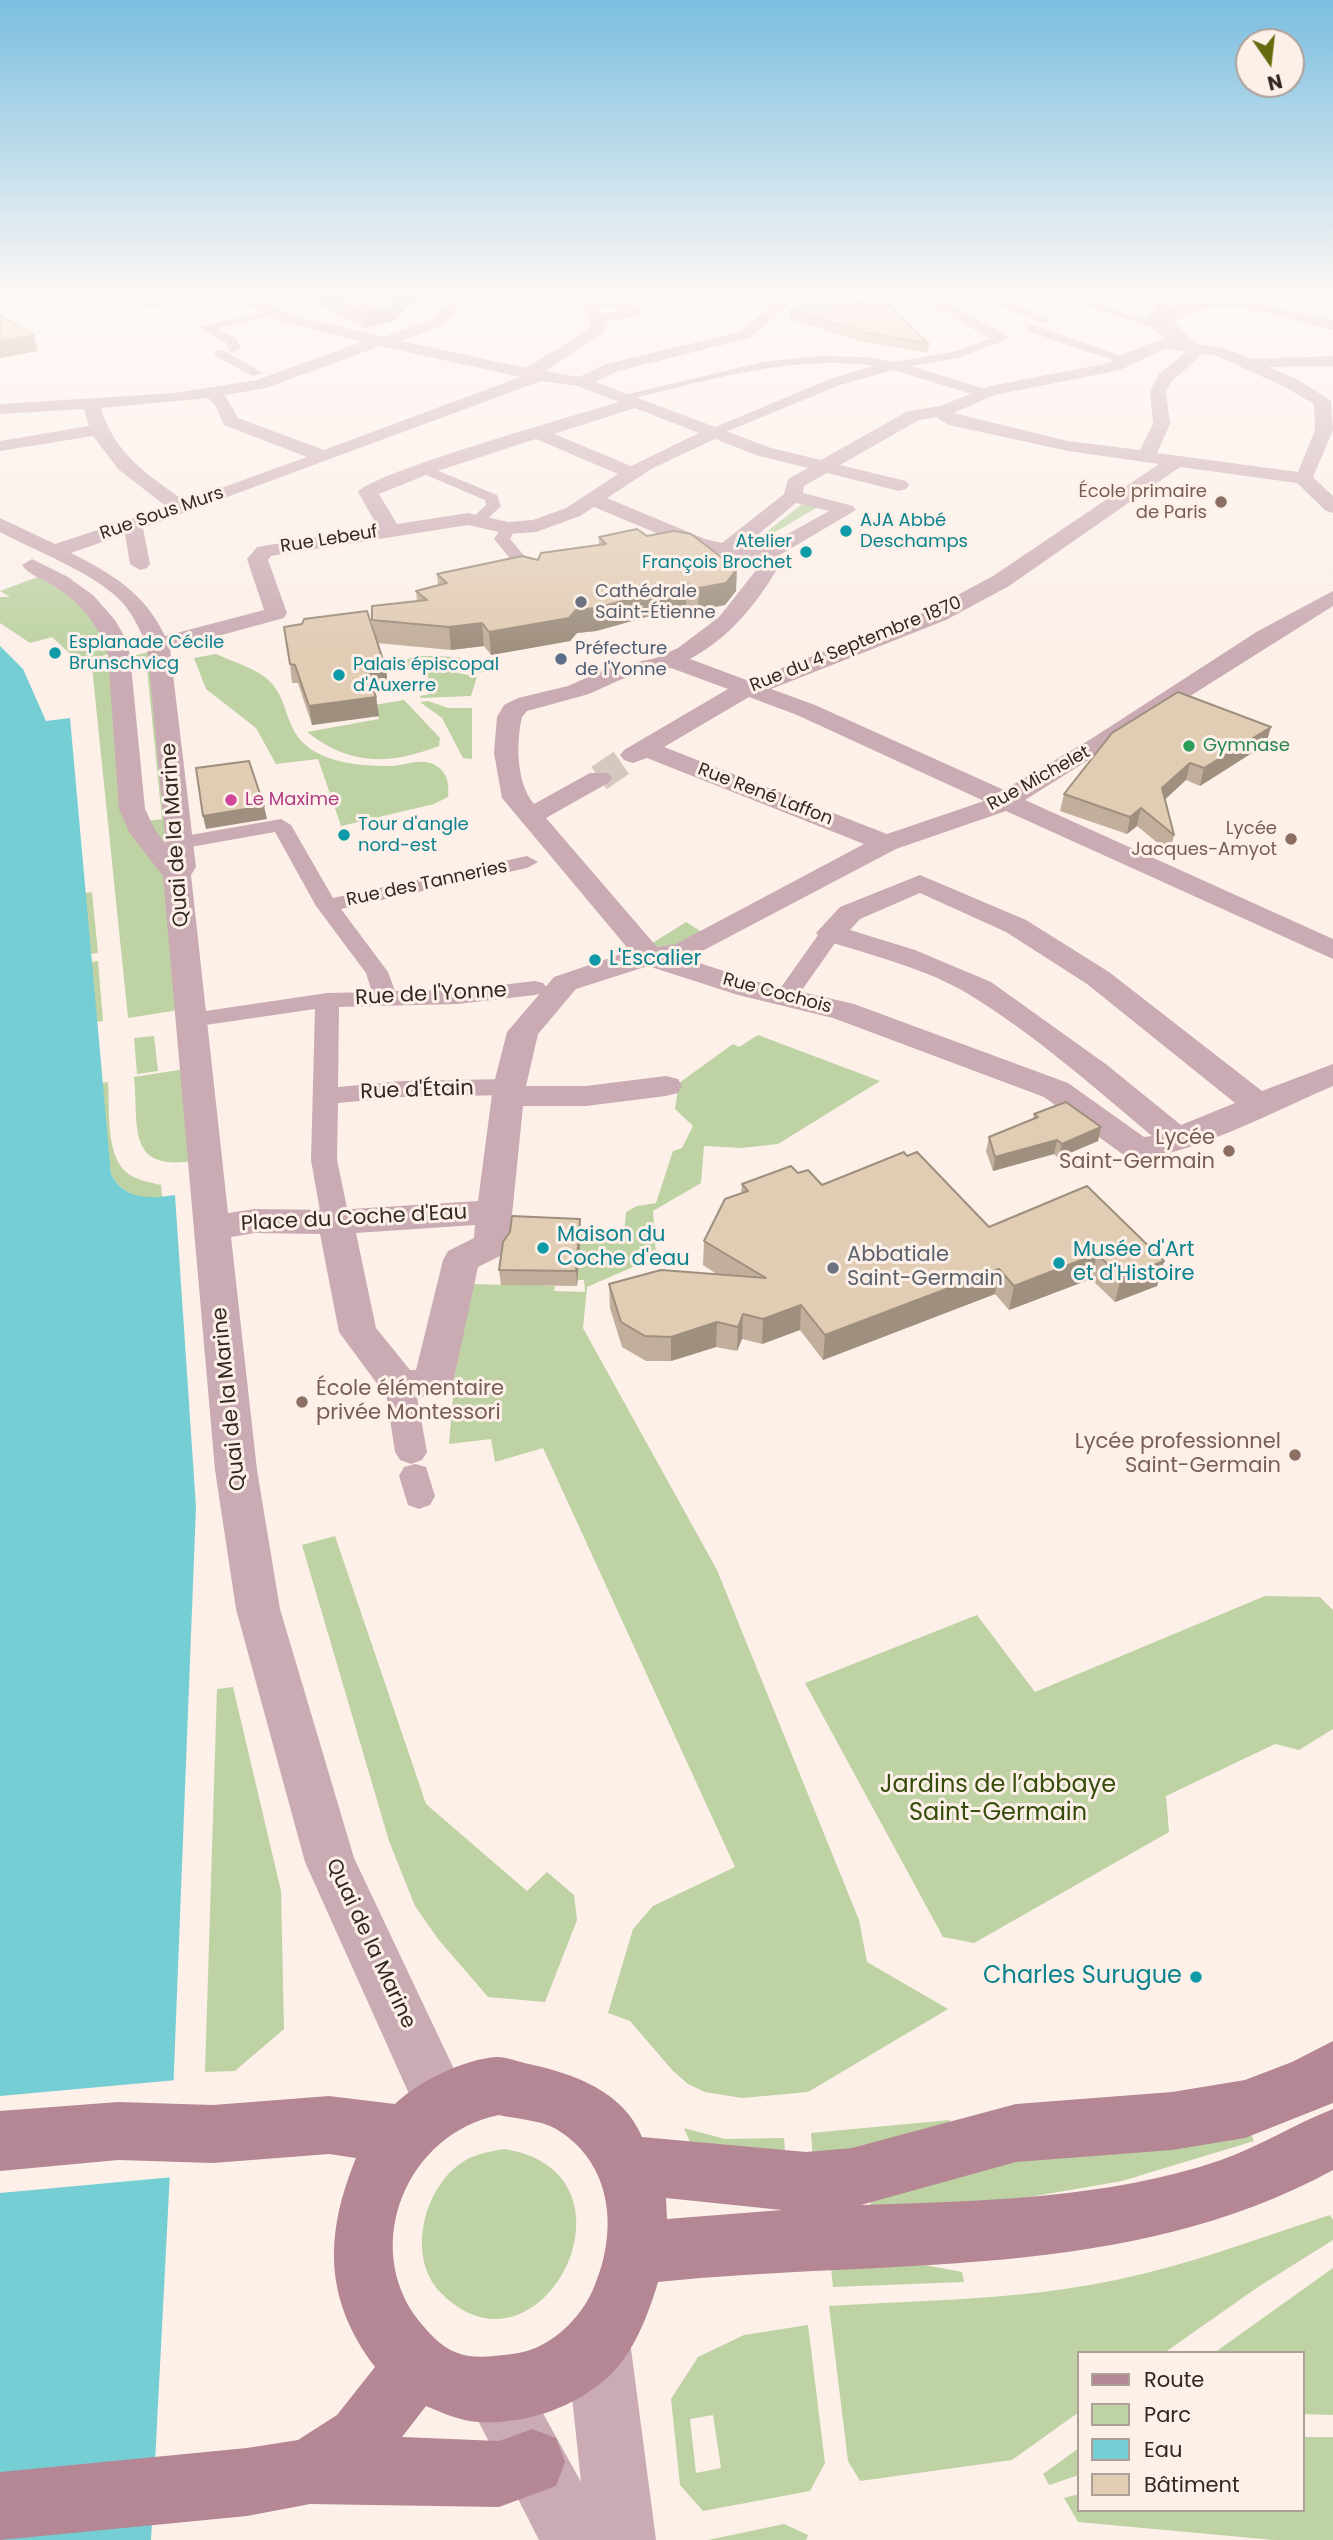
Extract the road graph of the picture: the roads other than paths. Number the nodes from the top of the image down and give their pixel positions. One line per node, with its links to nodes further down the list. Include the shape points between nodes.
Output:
1 (94, 416): 11 (street)
2 (228, 416): 17 (street, via 230,421)
3 (426, 416): 17 (street, Rue Sous Murs)
4 (588, 416): 12 (street)
5 (673, 416): 13 (street)
6 (755, 416): 13 (street)
7 (913, 416): 19 (street)
8 (944, 416): 16 (street, via 1048,442)
9 (1165, 416): 16 (street, via 1161,432)
10 (1326, 416): 15 (street)
11 (96, 430): 14 (street); 27 (street, via 125,467)
12 (539, 434): 20 (street); 21 (street)
13 (711, 434): 19 (street); 21 (street)
14 (0, 446)
15 (1326, 452): 22 (street)
16 (1146, 454): 18 (street)
17 (324, 457): 27 (street, Rue Sous Murs)
18 (1179, 459): 22 (street); 42 (street, Rue du 4 Septembre 1870, via 1001,581 938,615)
19 (823, 465): 23 (street); 24 (street)
20 (424, 469): 28 (street, via 492,498 494,506); 32 (street, via 368,492)
21 (632, 472): 25 (street)
22 (1303, 478): 26 (street)
23 (899, 485)
24 (794, 489): 34 (street); 36 (street, via 846,510)
25 (594, 500): 31 (street, via 536,526); 34 (street, via 699,544)
26 (1333, 507)
27 (182, 508): 30 (street, Rue Sous Murs)
28 (469, 520): 31 (street); 32 (street, Rue Lebeuf)
29 (0, 524): 35 (street)
30 (127, 527): 35 (street, Rue Sous Murs); 37 (street, via 135,531)
31 (508, 528): 38 (street, via 502,539)
32 (390, 530): 40 (street, Rue Lebeuf, via 260,553 261,578 276,613)
33 (0, 549): 50 (street, via 73,589 111,630 119,656 132,809 142,832)
34 (726, 550): 36 (street)
35 (56, 551): 40 (street, via 126,594 147,621)
36 (762, 557): 41 (street, via 767,569 752,596 713,634)
37 (140, 564)
38 (533, 576)
39 (1333, 597): 45 (street, Rue Michelet)
40 (159, 653): 47 (street, Quai de la Marine)
41 (670, 660): 42 (street); 46 (street, via 614,674 512,711 506,723 510,788)
42 (750, 688): 43 (street, Rue du 4 Septembre 1870); 45 (street)
43 (638, 752): 48 (street, Rue René Laffon, via 764,793)
44 (599, 778): 46 (street)
45 (1008, 799): 48 (street, Rue Michelet); 53 (street)
46 (529, 817): 54 (street, via 556,857)
47 (179, 843): 50 (street, Quai de la Marine, via 182,867); 51 (street, via 281,825)
48 (886, 843): 54 (street, Rue Michelet, via 684,951)
49 (527, 862): 51 (street, Rue des Tanneries)
50 (177, 875): 59 (street, Quai de la Marine)
51 (327, 906): 56 (street, via 377,972)
52 (831, 933): 57 (street); 64 (street, via 850,913 920,883 1016,926 1098,978); 65 (street, via 905,956 980,988 1096,1072)
53 (1333, 950)
54 (650, 957): 55 (street, Rue de l'Yonne); 57 (street, Rue Cochois)
55 (550, 985): 56 (street, Rue de l'Yonne, via 457,997); 62 (street, via 523,1032)
56 (385, 998): 58 (street, Rue de l'Yonne)
57 (785, 998): 65 (street, Rue Cochois, via 843,1011 1056,1090 1137,1148)
58 (327, 1000): 59 (street, Rue de l'Yonne); 63 (street)
59 (192, 1020): 68 (street, Quai de la Marine)
60 (1333, 1074): 64 (street, Rue Cochois)
61 (666, 1086): 62 (street, via 586,1096)
62 (509, 1092): 63 (street, Rue d'Étain, via 403,1089); 66 (street)
63 (324, 1096): 67 (street, via 324,1160)
64 (1259, 1105): 65 (street, Rue Cochois)
65 (1177, 1139)
66 (495, 1212): 67 (street, Place du Coche d'Eau); 69 (street, via 491,1245 461,1260 433,1383)
67 (336, 1222): 68 (street, Place du Coche d'Eau, via 255,1221); 69 (street, via 358,1332)
68 (214, 1228): 72 (street, Quai de la Marine, via 236,1470 258,1609 330,1862)
69 (400, 1386): 70 (street)
70 (415, 1475)
71 (1333, 2070): 75 (main road, via 1309,2085 1245,2109 1172,2121 1016,2133 852,2178 806,2182)
72 (424, 2120): 74 (main road, via 214,2134 118,2131); 75 (main road, via 470,2092 528,2087 578,2105 615,2141); 78 (main road, via 381,2171 366,2212 362,2255 369,2299 387,2337)
73 (1333, 2138): 76 (main road, via 1256,2178 1118,2216 1000,2230 814,2238)
74 (0, 2141)
75 (628, 2165): 76 (main road, via 640,2207)
76 (639, 2253): 77 (main road, via 618,2314)
77 (598, 2341): 79 (main road, via 569,2368 533,2386); 84 (street)
78 (416, 2367): 79 (main road, via 454,2387); 81 (main road, via 360,2438)
79 (496, 2393): 80 (street)
80 (532, 2462): 81 (main road, via 499,2474); 83 (street)
81 (310, 2471): 82 (main road, via 247,2482)
82 (0, 2506)
83 (576, 2540)
84 (622, 2540)

